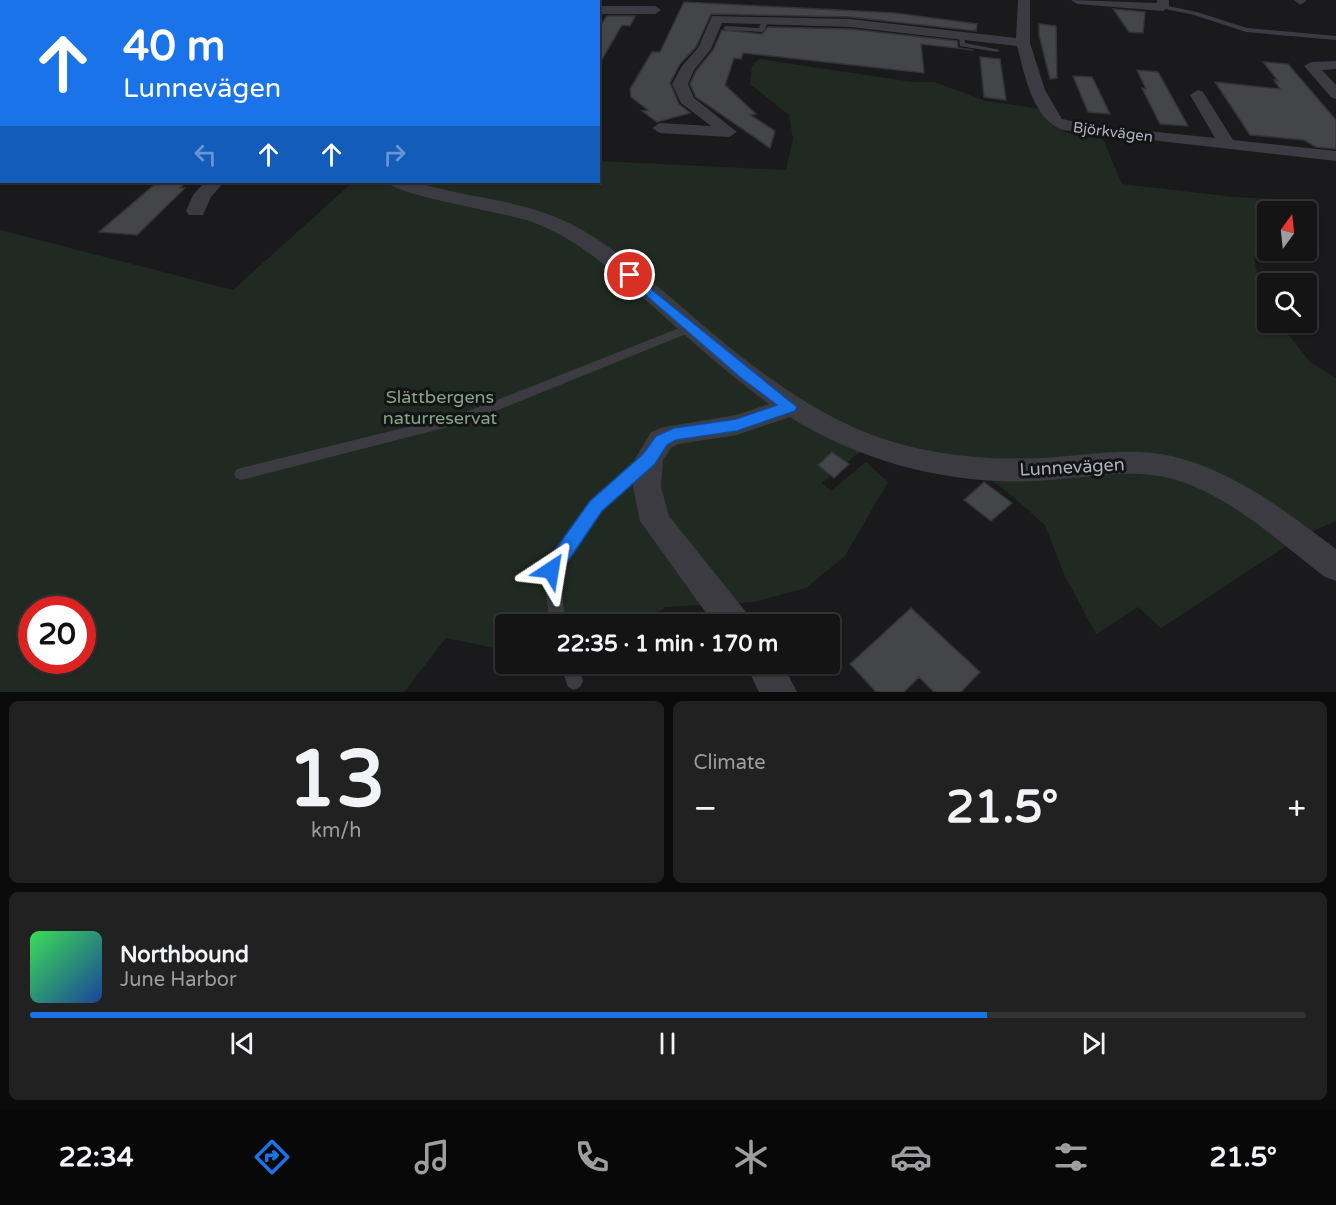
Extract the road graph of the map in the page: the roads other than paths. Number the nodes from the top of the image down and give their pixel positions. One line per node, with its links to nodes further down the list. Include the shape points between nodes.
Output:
1 (217, 0): 2 (lane)
2 (226, 0)
3 (1024, 0): 14 (street, Björkvägen)
4 (1077, 0): 5 (street)
5 (1163, 3): 8 (lane)
6 (600, 10): 7 (street)
7 (655, 10)
8 (1195, 13): 10 (lane); 13 (lane, via 1261,32)
9 (765, 20): 11 (lane, via 762,30); 12 (street, via 850,23); 19 (street, via 717,19 701,54 682,76 680,84 687,100 729,132)
10 (1245, 21)
11 (726, 28)
12 (962, 36): 14 (street); 15 (lane, via 962,45)
13 (1336, 38)
14 (1023, 43): 20 (street, Björkvägen, via 1037,90 1056,122 1089,130)
15 (997, 50)
16 (1336, 65): 17 (street, via 1311,66)
17 (1336, 94)
18 (1198, 95): 20 (street)
19 (660, 128)
20 (1227, 145): 21 (street, Björkvägen)
21 (1336, 156)
22 (214, 183): 24 (street, via 202,195)
23 (400, 183): 25 (street, Lunnevägen, via 513,210 564,229 630,275)
24 (196, 211)
25 (692, 327): 26 (street, Lunnevägen, via 746,375); 28 (lane, via 466,417)
26 (790, 407): 27 (street, via 737,425 674,434 661,440); 29 (street, Lunnevägen, via 878,449 941,462 1017,470 1141,464 1170,467 1232,490)
27 (649, 459): 30 (lane, via 596,506 551,570); 31 (street, via 647,487 655,521)
28 (241, 474)
29 (1336, 567)
30 (557, 614)
31 (726, 614)
32 (572, 674): 34 (lane)
33 (768, 674): 35 (street)
34 (574, 681)
35 (779, 692)

